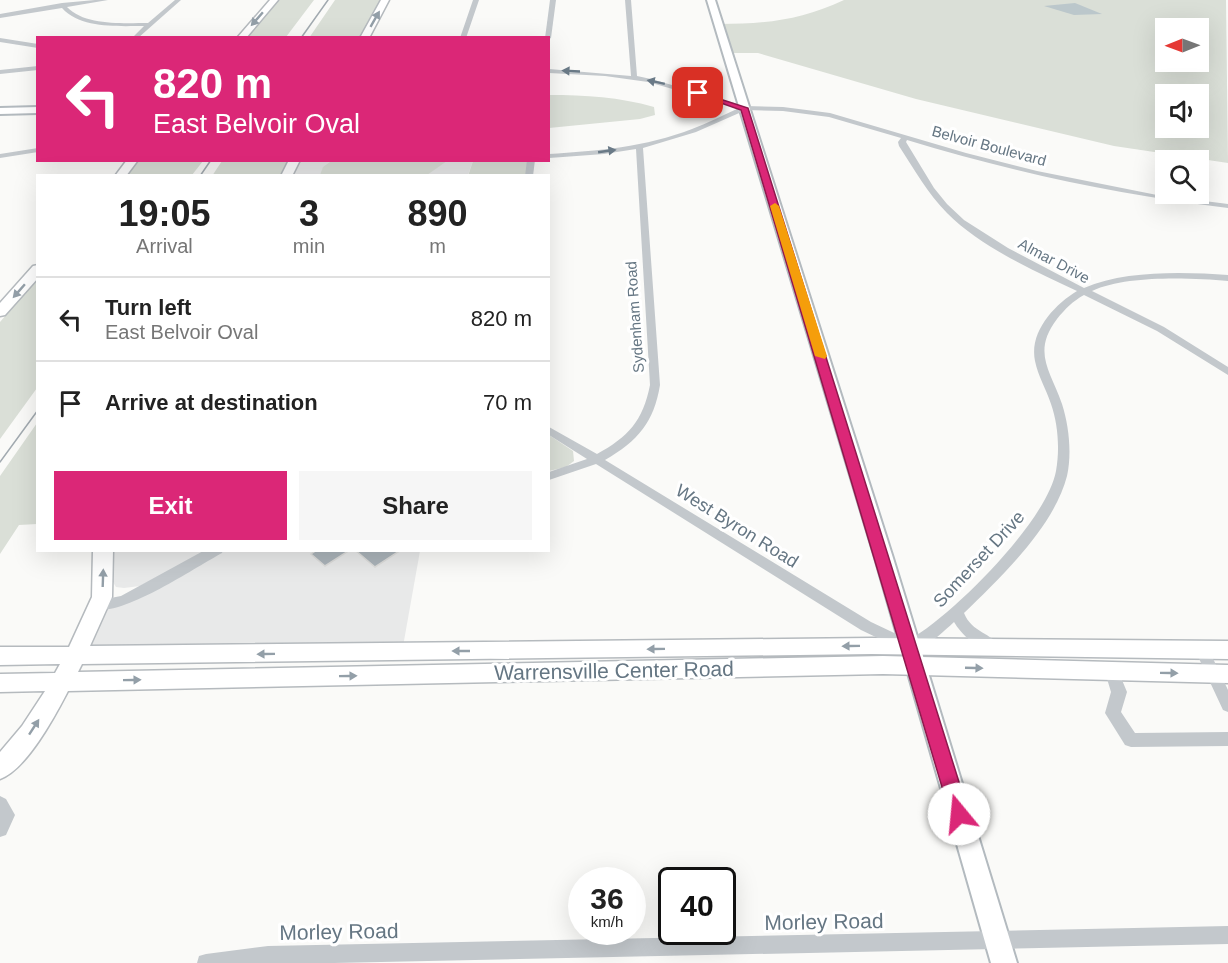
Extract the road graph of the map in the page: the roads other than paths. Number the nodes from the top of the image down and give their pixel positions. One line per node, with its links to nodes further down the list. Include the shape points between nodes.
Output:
1 (105, 0): 9 (street)
2 (178, 0): 11 (street)
3 (274, 0): 13 (main road, one-way to 13)
4 (386, 0): 14 (main road, one-way to 4)
5 (476, 0): 15 (street)
6 (553, 0): 16 (street)
7 (628, 0): 22 (street)
8 (711, 0): 24 (street)
9 (62, 5): 10 (street); 11 (street, via 70,14 93,21)
10 (0, 16)
11 (149, 25): 12 (street)
12 (136, 36)
13 (243, 36)
14 (365, 36)
15 (464, 36)
16 (548, 36)
17 (0, 40): 18 (street)
18 (36, 46)
19 (36, 68): 21 (street)
20 (550, 71): 22 (street, one-way to 20)
21 (0, 72)
22 (634, 78): 23 (street, one-way to 22)
23 (717, 100): 24 (street); 29 (street, via 725,110)
24 (745, 108): 29 (street); 30 (street, Belvoir Boulevard, via 821,113); 55 (street)
25 (36, 110): 26 (street)
26 (0, 111)
27 (0, 116): 28 (street)
28 (36, 116)
29 (720, 118): 31 (street, via 694,131)
30 (906, 138): 37 (street, Belvoir Boulevard, via 1083,183); 40 (street, Almar Drive, via 903,146 952,214 1013,254)
31 (639, 146): 34 (street, one-way to 31); 44 (street, Sydenham Road, via 655,396 639,428)
32 (36, 150): 33 (street)
33 (0, 156)
34 (550, 156)
35 (131, 162): 36 (main road)
36 (122, 174)
37 (1228, 206)
38 (36, 271): 41 (main road, one-way to 41)
39 (1228, 278): 40 (street, Somerset Drive, via 1159,277)
40 (1082, 291): 42 (street, Almar Drive, via 1196,348); 49 (street, Somerset Drive, via 1047,325 1039,344 1063,435 1063,465 1055,492 1039,522)
41 (0, 312)
42 (1228, 372)
43 (550, 431): 44 (street, West Byron Road)
44 (596, 459): 45 (street, Sydenham Road); 55 (street, West Byron Road)
45 (550, 476)
46 (103, 552): 48 (main road, one-way to 46)
47 (213, 552): 48 (street, via 124,601)
48 (100, 604): 54 (main road)
49 (956, 611): 50 (street, via 961,625 970,634); 55 (street, Somerset Drive, via 924,640)
50 (994, 647): 51 (main road, Warrensville Center Road); 55 (main road, Warrensville Center Road)
51 (1202, 650): 52 (main road, Warrensville Center Road); 57 (street)
52 (1228, 650)
53 (0, 656): 54 (main road, Warrensville Center Road)
54 (74, 656): 55 (main road, Warrensville Center Road, one-way to 54); 58 (main road)
55 (913, 656): 56 (main road, Warrensville Center Road, one-way to 56); 58 (main road, Warrensville Center Road, one-way to 55); 66 (street)
56 (1112, 672): 57 (main road, Warrensville Center Road, one-way to 57); 61 (street, via 1119,692 1113,713 1131,740)
57 (1221, 674): 60 (street)
58 (60, 681): 59 (main road, Warrensville Center Road); 62 (main road, one-way to 58, via 27,737)
59 (0, 682)
60 (1228, 706)
61 (1228, 739)
62 (0, 768)
63 (0, 804): 64 (street, via 6,815)
64 (0, 829)
65 (1228, 935): 66 (street, Morley Road)
66 (997, 941): 67 (street, Morley Road, via 268,956); 68 (street)
67 (206, 963)
68 (1004, 963)

